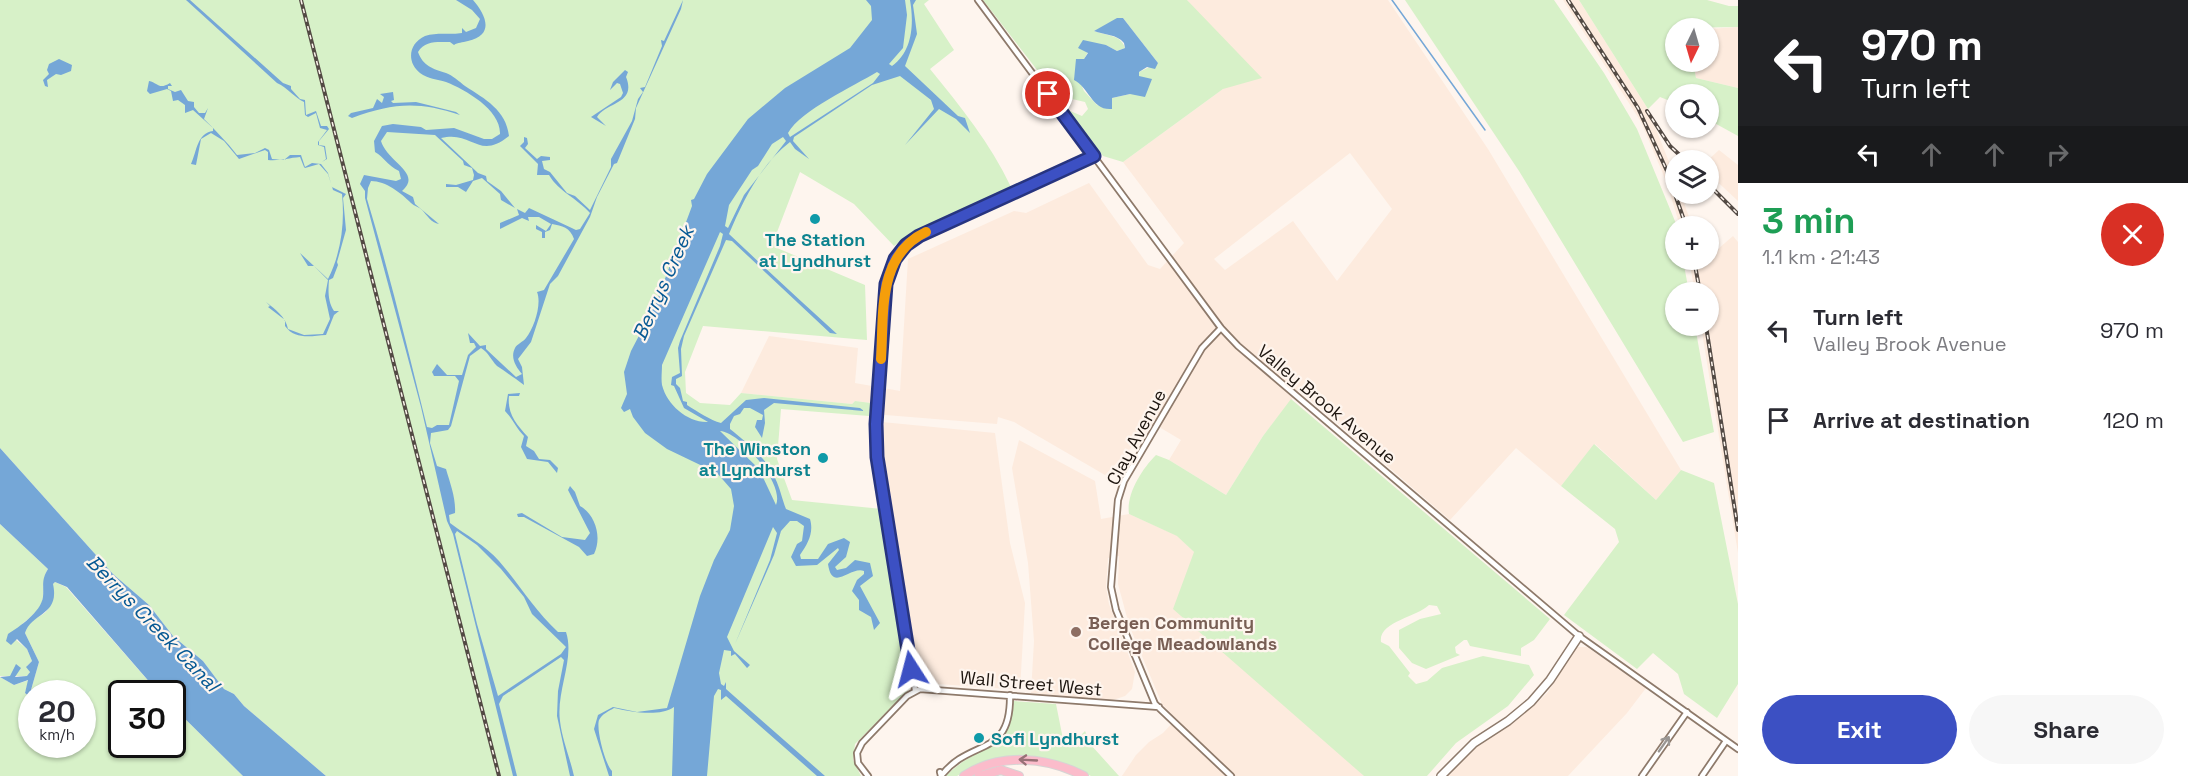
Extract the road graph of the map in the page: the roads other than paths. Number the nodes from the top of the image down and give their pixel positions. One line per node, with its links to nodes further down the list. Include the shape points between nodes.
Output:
1 (978, 0): 2 (street, Valley Brook Avenue)
2 (1094, 156): 3 (street, Valley Brook Avenue); 5 (street, via 919,236 900,252 888,276 877,457)
3 (1221, 328): 4 (street, Valley Brook Avenue); 7 (street, Clay Avenue, via 1202,348 1128,473 1118,500 1113,602 1148,690)
4 (1579, 636): 8 (street, Valley Brook Avenue); 19 (street, via 1531,702 1474,743)
5 (915, 690): 6 (street, Wall Street West); 12 (street, via 859,748 858,763)
6 (1010, 695): 7 (street, Wall Street West); 11 (street, via 1010,718 1002,734)
7 (1159, 707): 18 (street)
8 (1687, 712): 9 (street, Valley Brook Avenue); 20 (street, one-way to 8)
9 (1726, 741): 10 (street, Valley Brook Avenue); 21 (street)
10 (1738, 749)
11 (939, 775)
12 (868, 776)
13 (964, 776): 17 (main road, one-way to 13, via 1057,765 1023,760 996,763)
14 (979, 776): 15 (main road); 16 (main road, via 1001,771)
15 (998, 776)
16 (1019, 776)
17 (1084, 776)
18 (1231, 776)
19 (1441, 776)
20 (1642, 776)
21 (1702, 776)

